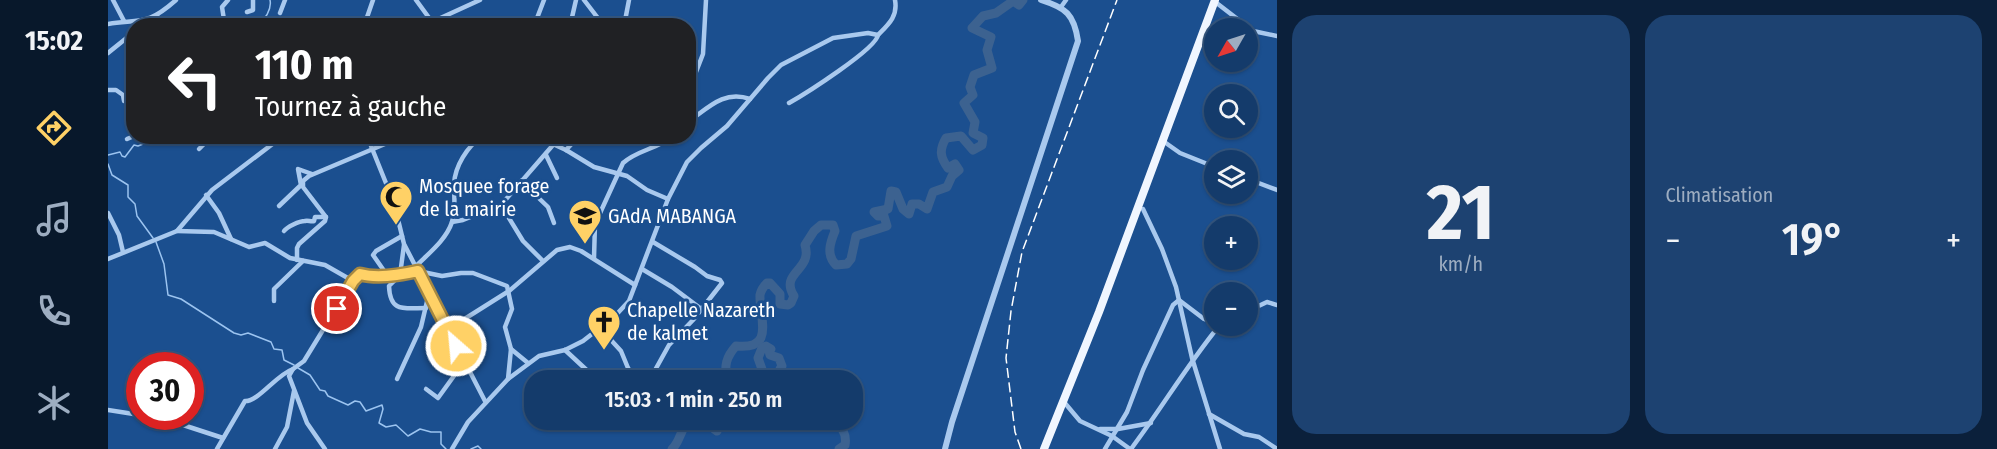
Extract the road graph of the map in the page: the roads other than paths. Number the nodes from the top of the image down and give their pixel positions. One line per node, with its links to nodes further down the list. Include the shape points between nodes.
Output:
1 (113, 0): 33 (street)
2 (176, 0): 23 (street)
3 (228, 0): 25 (street, via 222,7)
4 (253, 0): 21 (street, via 253,10)
5 (285, 0): 22 (street)
6 (416, 0): 20 (street)
7 (424, 0): 20 (street)
8 (480, 0): 28 (street)
9 (544, 0): 29 (street)
10 (576, 0): 30 (street)
11 (584, 0): 31 (street)
12 (629, 0): 32 (street)
13 (706, 0): 39 (street, via 703,54)
14 (895, 0): 35 (street, via 892,22)
15 (1041, 0): 19 (street)
16 (1066, 0): 19 (street)
17 (370, 1): 26 (street)
18 (1214, 1): 36 (street, via 1253,31); 45 (main road)
19 (1061, 7): 131 (street, via 1070,15 1078,41)
20 (422, 8): 27 (street)
21 (247, 12)
22 (280, 13)
23 (157, 16): 24 (street)
24 (155, 18)
25 (224, 18)
26 (366, 18)
27 (430, 18)
28 (444, 18)
29 (537, 18)
30 (572, 18)
31 (598, 18)
32 (626, 18)
33 (124, 21): 34 (street)
34 (108, 24)
35 (878, 35): 41 (street, via 833,38 781,65); 43 (street, via 878,40 857,57)
36 (1277, 36)
37 (126, 38): 38 (street)
38 (108, 53)
39 (696, 72)
40 (108, 90): 42 (street, via 116,90)
41 (750, 99): 44 (street, via 730,95); 66 (street, via 687,162)
42 (124, 101)
43 (789, 104)
44 (696, 117)
45 (1162, 141): 58 (street); 117 (main road)
46 (204, 144): 54 (street)
47 (273, 144): 65 (street)
48 (371, 144): 55 (street)
49 (385, 144): 55 (street)
50 (474, 144): 72 (street, via 458,165)
51 (572, 144): 56 (street)
52 (664, 144): 59 (street, via 629,157)
53 (553, 145): 56 (street); 57 (street)
54 (199, 149)
55 (373, 149): 60 (street); 76 (street)
56 (566, 150): 59 (street, via 594,167)
57 (546, 155): 61 (street); 62 (street)
58 (1204, 162)
59 (619, 173): 66 (street); 82 (street, via 595,224)
60 (312, 174): 68 (street, via 298,169 302,185); 71 (street, via 303,181 303,187)
61 (557, 178)
62 (521, 181): 67 (street); 73 (street, via 548,207)
63 (1258, 183): 64 (street)
64 (1277, 190)
65 (206, 195): 74 (street); 77 (street)
66 (668, 199): 78 (street)
67 (501, 205): 72 (street); 84 (street, via 523,241)
68 (279, 206)
69 (1143, 209): 93 (street)
70 (108, 213): 80 (street)
71 (326, 217): 75 (street, via 315,217 310,223 304,221); 83 (street, via 299,244)
72 (452, 222): 85 (street)
73 (554, 223)
74 (177, 231): 77 (street, via 214,232); 80 (street)
75 (284, 231)
76 (402, 236): 79 (street); 87 (street, via 373,255)
77 (231, 239): 83 (street, via 249,247 265,243)
78 (653, 242): 86 (street); 98 (street, via 706,276 722,281)
79 (404, 244): 85 (street); 88 (street)
80 (123, 252): 81 (street)
81 (108, 257)
82 (594, 258): 84 (street, via 570,247); 90 (street)
83 (298, 260): 89 (street, via 325,265); 94 (street, via 274,289)
84 (543, 261): 91 (street)
85 (417, 268): 88 (street); 91 (street, via 442,276 473,273 504,284); 92 (street)
86 (642, 269): 90 (street); 98 (street)
87 (387, 275): 88 (street); 89 (street, via 360,274)
88 (400, 275): 97 (street, via 389,286 392,303 398,308)
89 (353, 281): 108 (street, via 304,361)
90 (635, 285): 100 (street, via 629,301)
91 (509, 291): 101 (street); 103 (street, via 512,309 505,327)
92 (429, 293): 97 (street); 101 (street)
93 (1179, 300): 99 (street); 105 (street); 123 (street, via 1158,335)
94 (274, 301)
95 (1277, 305): 96 (street, via 1267,302)
96 (1258, 307)
97 (426, 308): 112 (street)
98 (700, 309): 111 (street, via 669,345)
99 (1204, 318)
100 (600, 328): 104 (street); 110 (street, via 615,342)
101 (447, 330): 106 (street)
102 (1211, 336): 105 (street)
103 (511, 349): 107 (street); 113 (street)
104 (565, 350): 107 (street); 109 (street)
105 (1192, 358): 120 (street); 121 (street)
106 (464, 362): 114 (street, via 438,398); 116 (street)
107 (528, 363): 113 (street)
108 (295, 367): 115 (street, via 289,376); 126 (street, via 277,377 254,399 245,401)
109 (587, 370)
110 (630, 370)
111 (655, 370)
112 (397, 379)
113 (508, 379): 116 (street)
114 (426, 389)
115 (294, 391): 128 (street, via 287,427); 129 (street, via 307,423)
116 (486, 401): 130 (street)
117 (1064, 402): 122 (street, via 1080,421); 132 (main road)
118 (108, 410): 119 (street)
119 (126, 413)
120 (1209, 414): 135 (street); 136 (street)
121 (1150, 423): 123 (street); 134 (street)
122 (1098, 429): 123 (street); 125 (street)
123 (1118, 429): 125 (street)
124 (198, 430): 126 (street)
125 (1112, 436): 133 (street); 134 (street)
126 (223, 438): 127 (street)
127 (217, 449)
128 (275, 449)
129 (325, 449)
130 (452, 449)
131 (945, 449)
132 (1044, 449)
133 (1105, 449)
134 (1130, 449)
135 (1220, 449)
136 (1277, 449)

